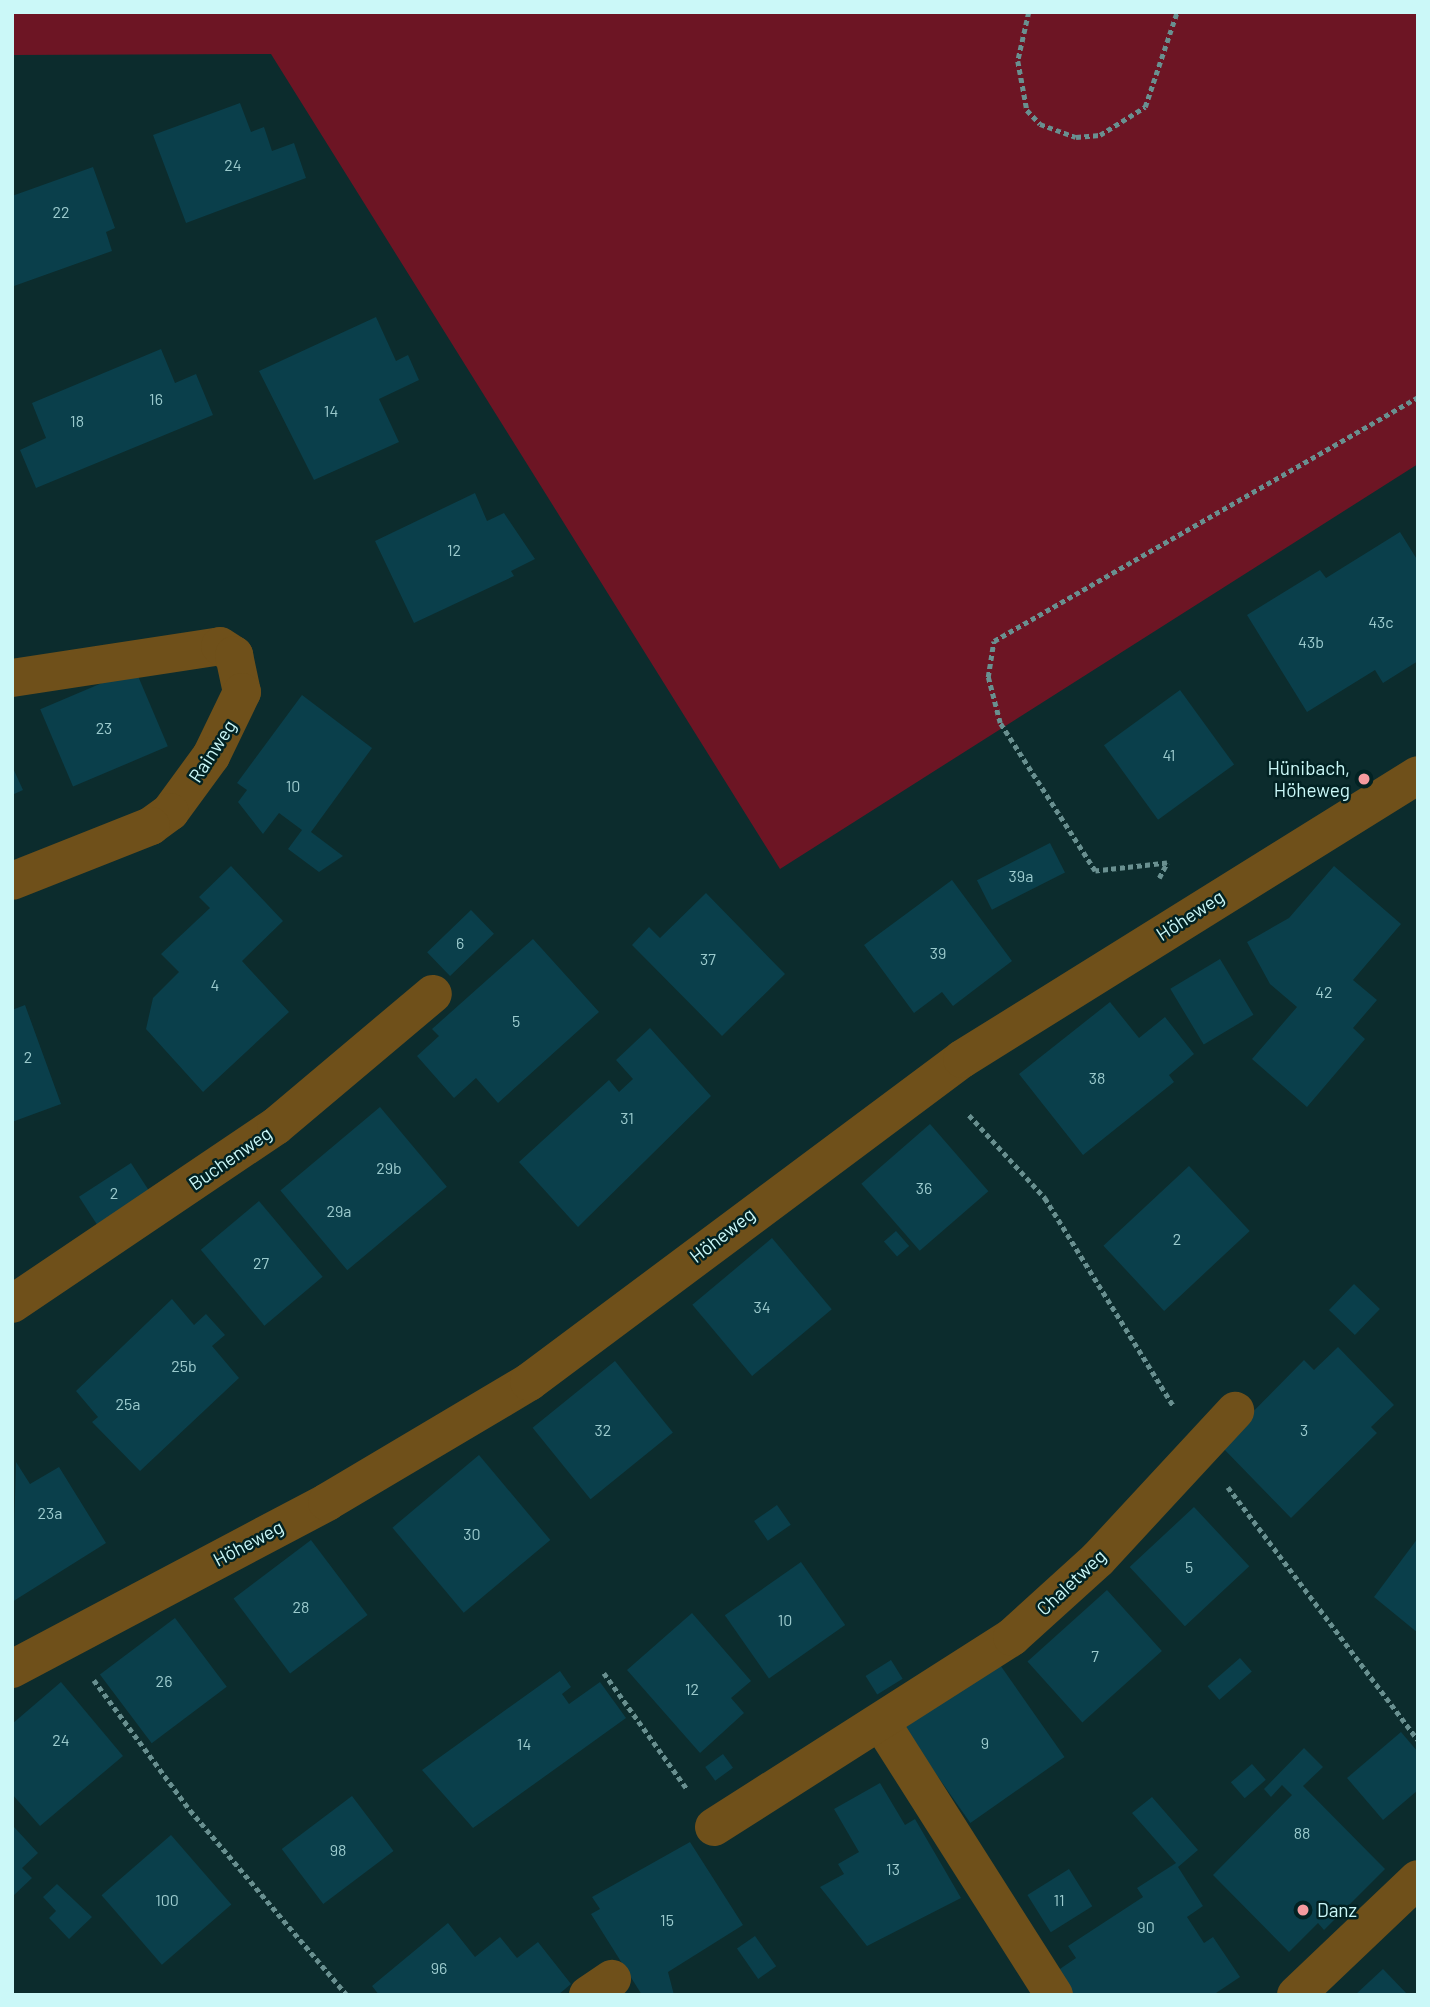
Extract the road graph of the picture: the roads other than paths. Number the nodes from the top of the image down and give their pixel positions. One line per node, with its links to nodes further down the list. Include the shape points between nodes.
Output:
1 (12, 678): 3 (street, Rainweg, via 220,646 234,655 242,692 217,745 170,812 151,827)
2 (1418, 775): 9 (street, Höheweg, via 901,1101 529,1382 327,1502)
3 (12, 881)
4 (433, 994): 5 (street, Buchenweg, via 276,1126)
5 (12, 1304)
6 (12, 1310): 7 (street)
7 (12, 1327)
8 (1235, 1411): 10 (street, Chaletweg, via 1098,1559 1012,1637)
9 (12, 1670)
10 (882, 1724): 11 (street, Chaletweg); 13 (street)
11 (714, 1826)
12 (1418, 1879): 14 (street)
13 (1054, 1995)
14 (1296, 1995)

